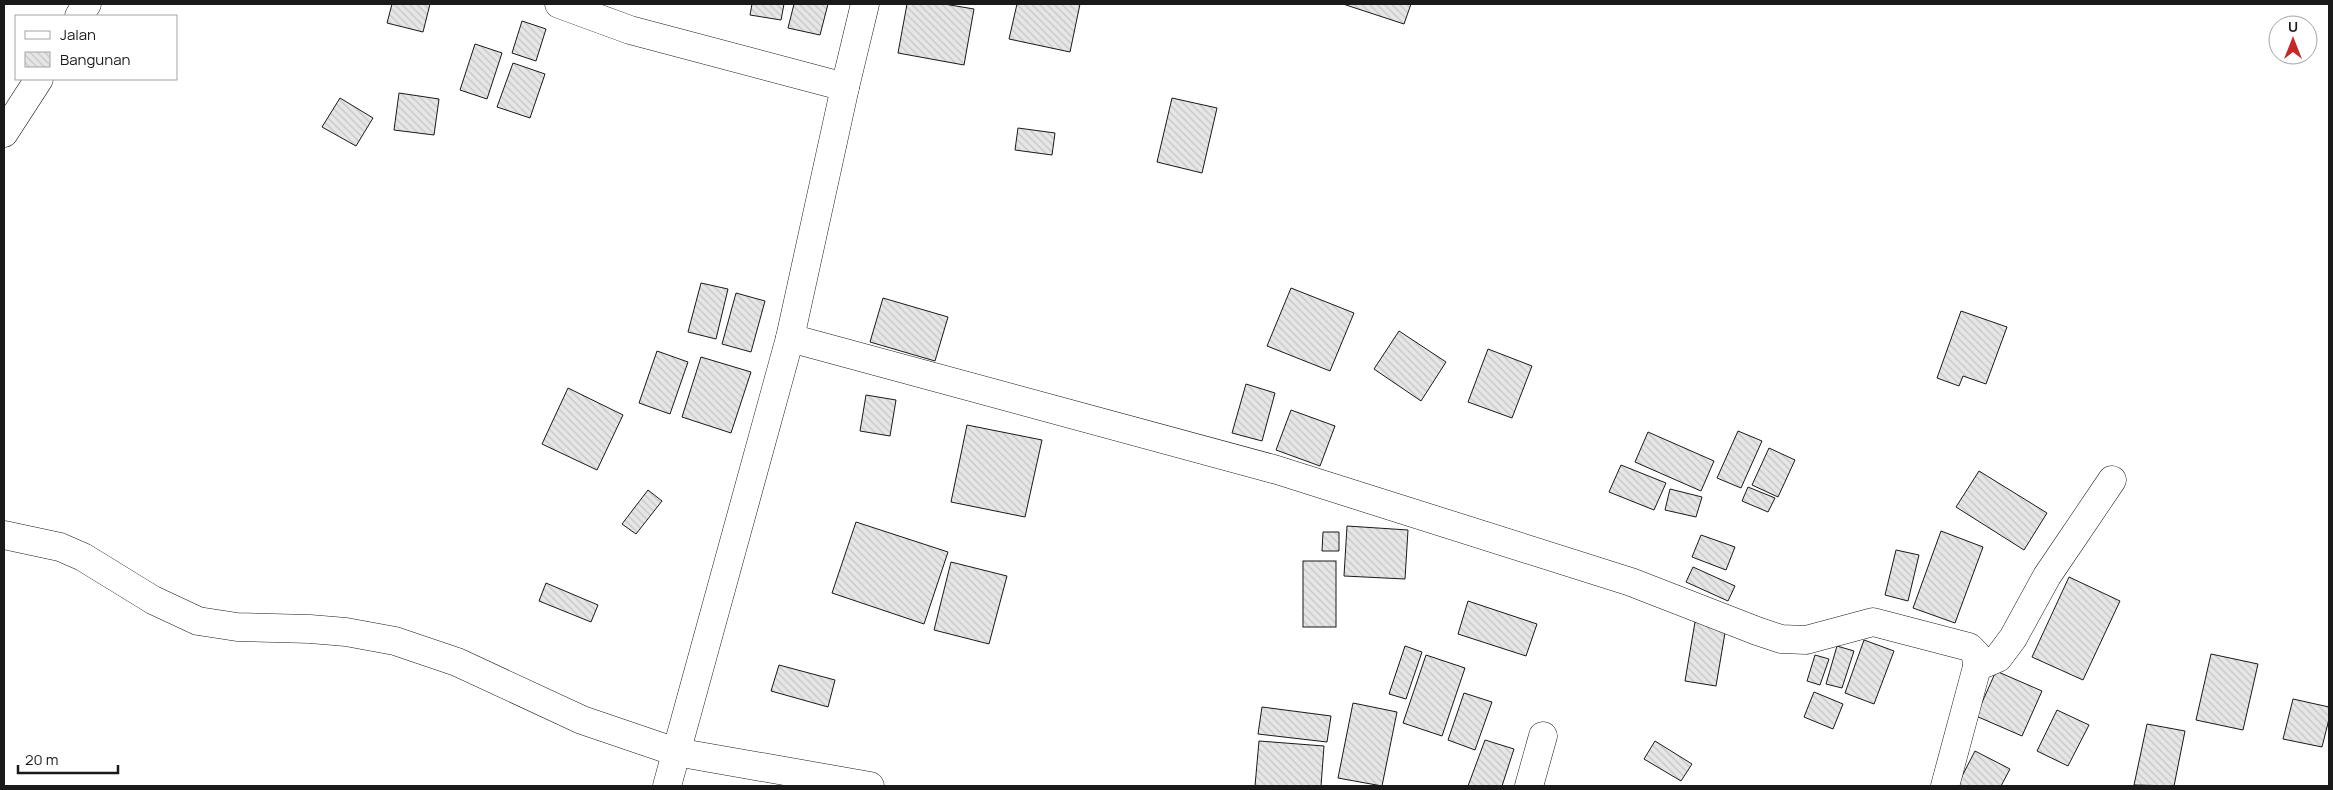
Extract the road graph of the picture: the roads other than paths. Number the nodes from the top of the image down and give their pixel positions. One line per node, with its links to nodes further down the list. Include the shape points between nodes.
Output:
1 (87, 4): 4 (street)
2 (559, 4): 6 (street, via 630,30)
3 (865, 4): 6 (street)
4 (80, 15)
5 (38, 80): 7 (street)
6 (845, 86): 8 (street)
7 (4, 133)
8 (790, 338): 11 (street, via 1277,470 1631,582 1781,638 1806,640 1860,625 1880,623 1969,647 1976,654); 13 (street)
9 (2112, 480): 11 (street, via 2046,576 2008,645 1998,658)
10 (4, 535): 13 (street, via 60,547 83,557 153,600 198,621 237,627 310,628 395,641 456,662 582,720)
11 (1977, 668): 17 (street)
12 (1543, 736): 16 (street)
13 (676, 752): 14 (street); 15 (street)
14 (667, 786)
15 (870, 786)
16 (1529, 786)
17 (1945, 786)

